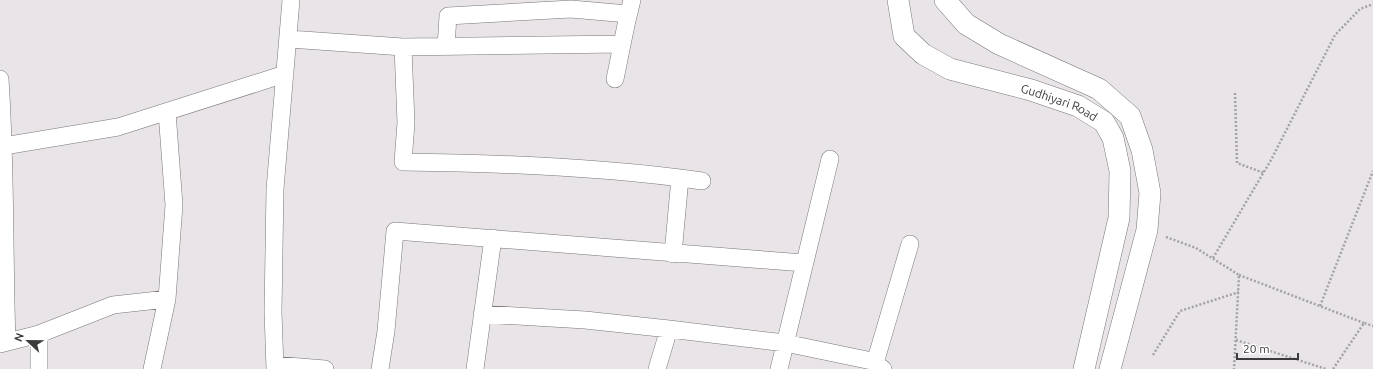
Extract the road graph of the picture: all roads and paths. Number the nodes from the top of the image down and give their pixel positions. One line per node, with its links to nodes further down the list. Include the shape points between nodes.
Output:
1 (291, 0): 6 (street)
2 (898, 0): 22 (street, Gudhiyari Road, via 904,36 923,54 950,69 1031,90 1078,106 1104,122 1113,138 1120,172)
3 (945, 0): 23 (street, Gudhiyari Road, via 966,24 999,44 1099,89 1130,116 1142,150 1150,193)
4 (1373, 4): 18 (path, via 1360,9 1335,35)
5 (630, 7): 7 (street); 9 (street, via 448,16)
6 (289, 39): 8 (street); 10 (street)
7 (622, 44): 9 (street); 12 (street)
8 (403, 47): 9 (street); 19 (street, via 406,123 404,162 539,167)
9 (446, 47)
10 (285, 74): 14 (street); 43 (street, via 275,189)
11 (0, 79): 15 (street)
12 (615, 79)
13 (1235, 93): 18 (path, via 1237,163)
14 (167, 112): 15 (street, via 118,127); 31 (street, via 174,205)
15 (4, 146): 21 (street)
16 (830, 159): 28 (street)
17 (1373, 171): 32 (path)
18 (1264, 173): 27 (path)
19 (680, 178): 20 (street); 26 (street)
20 (702, 181)
21 (2, 193): 39 (street)
22 (1119, 218): 23 (street); 51 (street, Gudhiyari Road)
23 (1147, 224): 27 (path); 52 (street, Gudhiyari Road)
24 (493, 238): 26 (street); 33 (street); 47 (street, via 395,231)
25 (910, 244): 42 (street)
26 (673, 254): 28 (street)
27 (1213, 258): 29 (path)
28 (804, 263): 40 (street)
29 (1240, 275): 30 (path); 32 (path)
30 (1239, 292): 38 (path); 41 (path, via 1180,310)
31 (167, 299): 37 (street, via 113,304); 45 (street)
32 (1320, 306): 34 (path)
33 (482, 314): 36 (street); 48 (street)
34 (1364, 323): 35 (path); 55 (path)
35 (1373, 326)
36 (669, 328): 40 (street); 49 (street)
37 (39, 334): 39 (street); 44 (street)
38 (1236, 340): 53 (path); 54 (path)
39 (4, 343)
40 (785, 343): 42 (street, via 872,361); 50 (street)
41 (1153, 355)
42 (879, 366)
43 (275, 367): 46 (street)
44 (39, 369)
45 (152, 369)
46 (325, 369)
47 (380, 369)
48 (476, 369)
49 (658, 369)
50 (779, 369)
51 (1084, 369)
52 (1110, 369)
53 (1234, 369)
54 (1326, 369)
55 (1333, 369)

